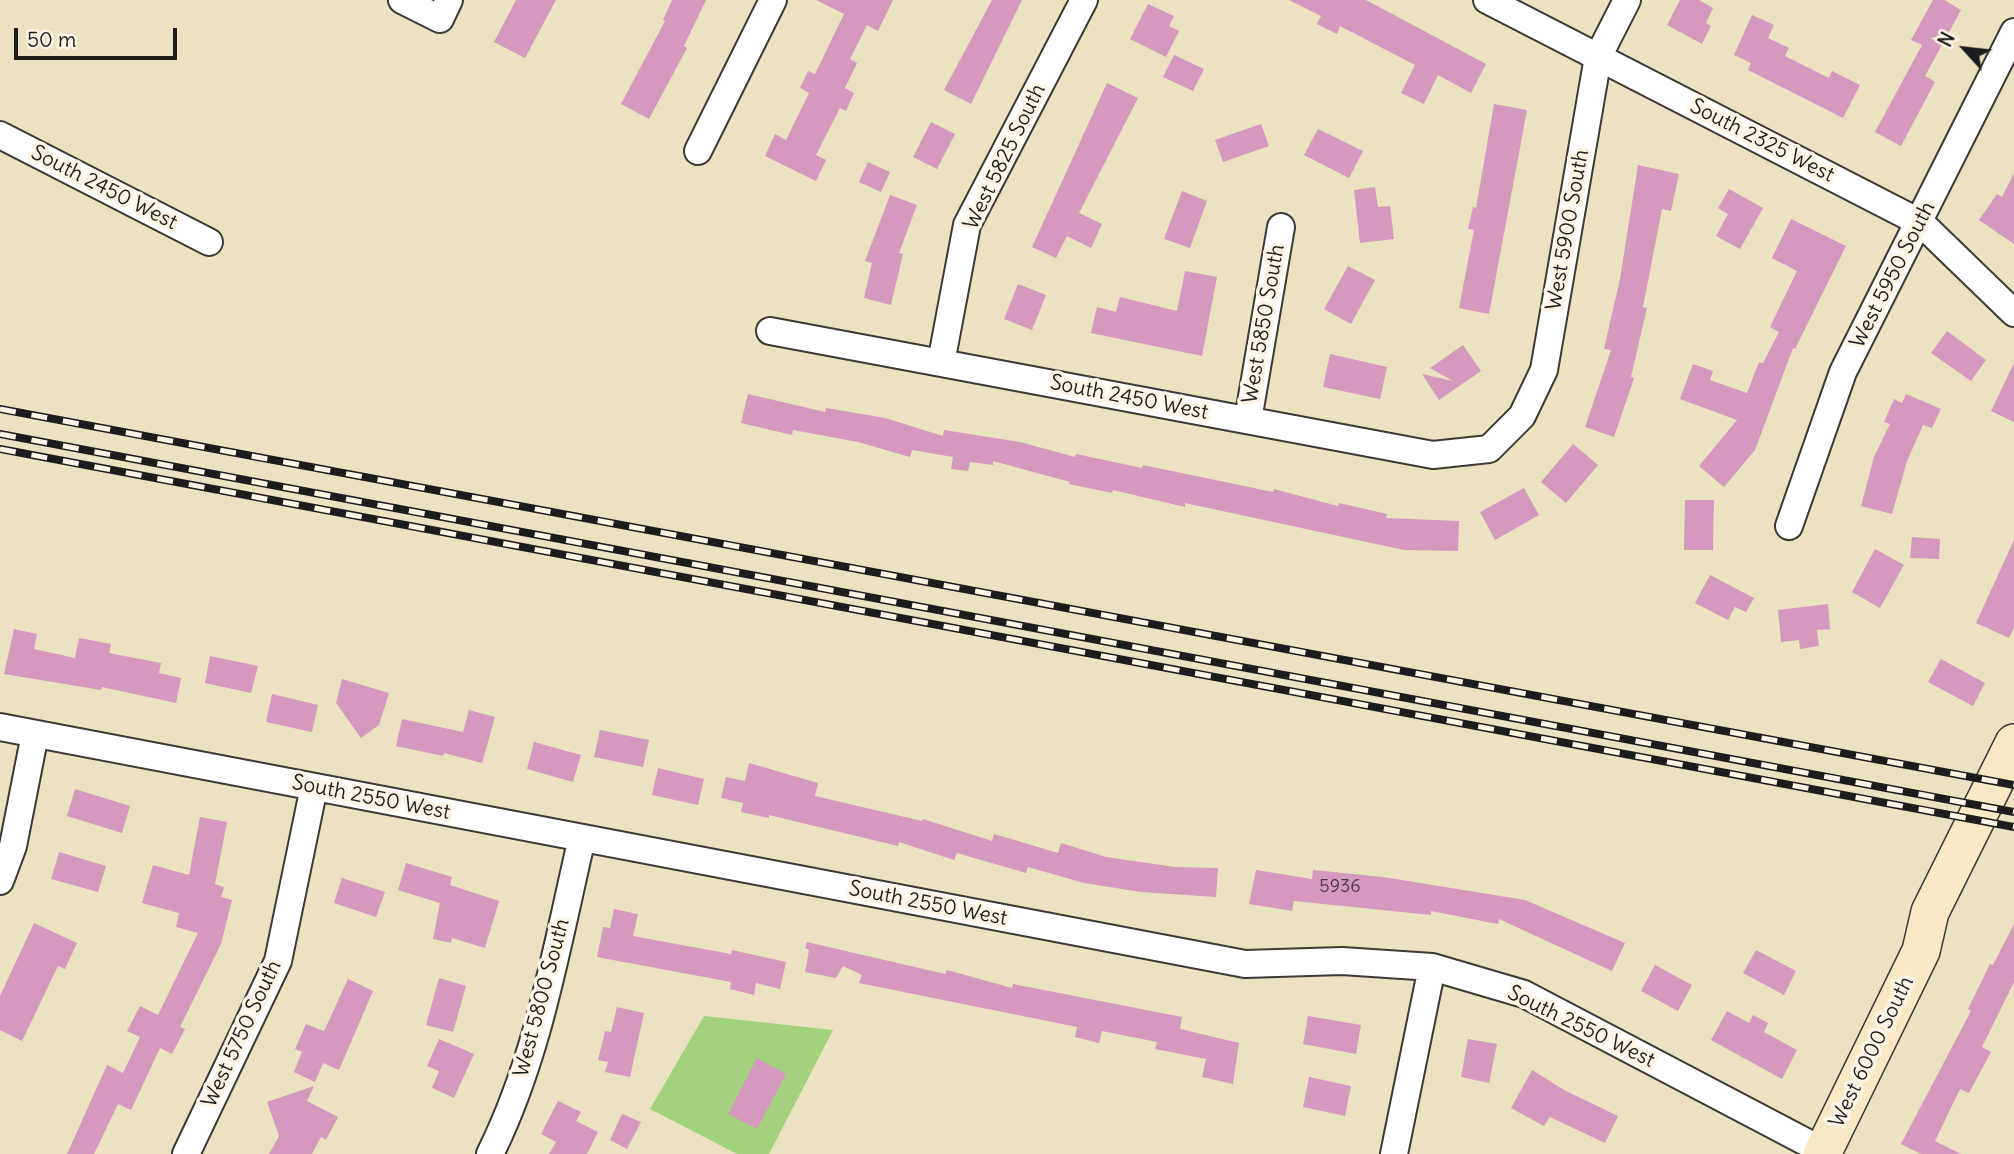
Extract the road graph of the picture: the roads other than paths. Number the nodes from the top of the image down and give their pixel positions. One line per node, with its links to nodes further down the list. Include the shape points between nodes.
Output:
1 (402, 0): 6 (street)
2 (773, 0): 10 (street)
3 (1084, 0): 16 (street, West 5825 South, via 967,226)
4 (1487, 0): 8 (street, South 2325 West)
5 (1627, 0): 8 (street, West 5900 South)
6 (445, 9)
7 (2014, 32): 11 (street, West 5950 South)
8 (1598, 57): 11 (street, South 2325 West); 18 (street, West 5900 South, via 1544,370 1522,416)
9 (0, 135): 13 (street, South 2450 West)
10 (698, 151)
11 (1921, 223): 14 (street, South 2325 West); 19 (street, West 5950 South, via 1843,372)
12 (1281, 227): 17 (street, West 5850 South)
13 (209, 242)
14 (2014, 313)
15 (770, 331): 16 (street, South 2450 West)
16 (941, 363): 17 (street, South 2450 West)
17 (1248, 420): 18 (street, South 2450 West, via 1433,455)
18 (1489, 449)
19 (1789, 526)
20 (0, 727): 21 (street, South 2550 West)
21 (35, 734): 23 (street, South 2550 West); 27 (street, via 13,846)
22 (2014, 743): 25 (street)
23 (313, 787): 26 (street, South 2550 West); 30 (street, West 5750 South, via 278,961)
24 (2014, 787): 25 (street)
25 (1987, 822): 29 (street, West 6000 South, via 1930,912 1921,951)
26 (582, 838): 28 (street, South 2550 West, via 1245,964 1342,961); 31 (street, West 5800 South, via 533,1045)
27 (0, 881)
28 (1432, 967): 29 (street, South 2550 West, via 1524,994); 32 (street)
29 (1822, 1153)
30 (186, 1154)
31 (490, 1154)
32 (1394, 1154)

